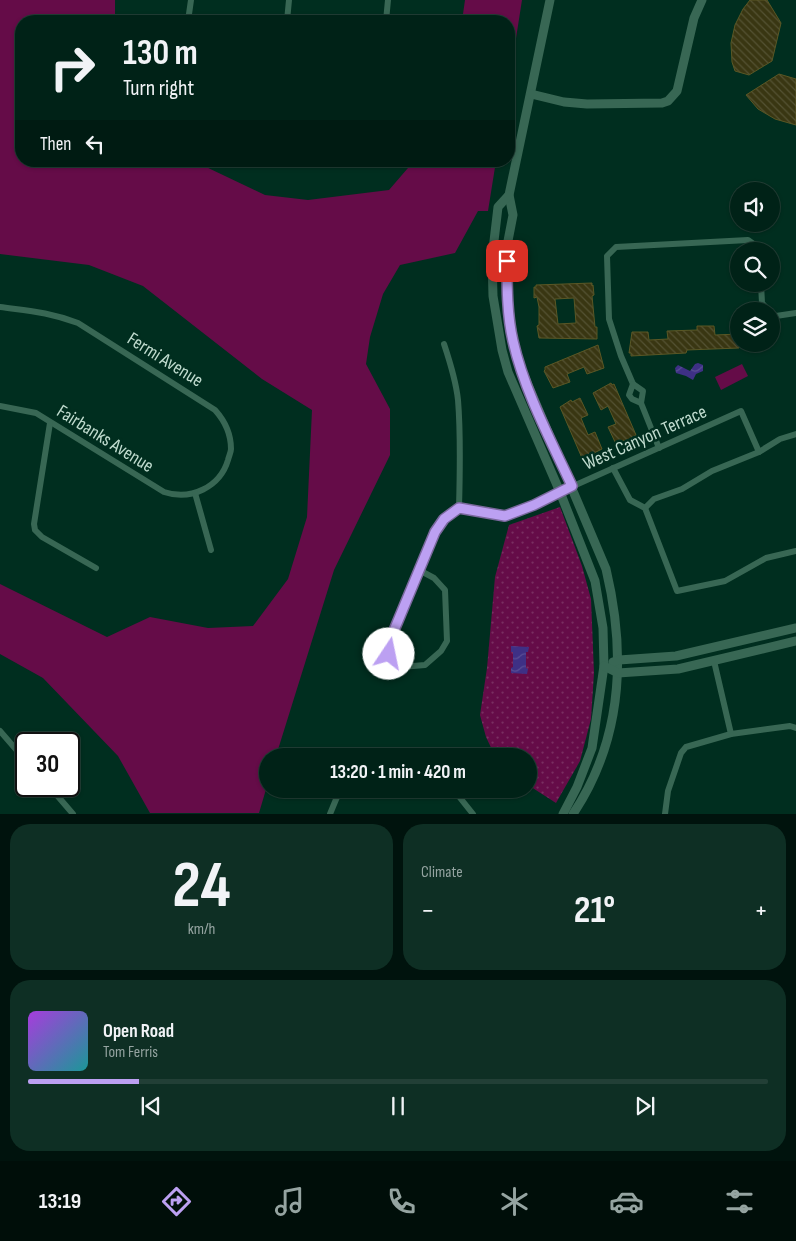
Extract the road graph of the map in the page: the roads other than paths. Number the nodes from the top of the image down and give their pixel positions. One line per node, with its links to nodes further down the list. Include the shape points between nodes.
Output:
1 (191, 0): 6 (street)
2 (289, 0): 7 (street)
3 (388, 0): 8 (street)
4 (550, 0): 9 (street)
5 (702, 0): 9 (street, via 694,18 677,91 668,101 587,104)
6 (189, 15)
7 (288, 15)
8 (387, 15)
9 (531, 94): 10 (street)
10 (509, 195): 24 (street, via 513,214 507,246 506,290 513,340 530,393); 25 (street, via 498,207 492,258 493,296 502,350 508,372)
11 (751, 242): 16 (street, via 616,246 606,256 609,318 620,356)
12 (0, 308): 26 (street, Fermi Avenue, via 42,312 78,323 215,410 228,430 232,450 226,468 216,482)
13 (796, 313): 14 (street)
14 (780, 315)
15 (444, 344): 27 (street, via 458,399)
16 (633, 384): 17 (street, via 643,391); 17 (street, via 630,395)
17 (640, 403): 21 (street)
18 (0, 406): 19 (street, Fairbanks Avenue, via 36,414)
19 (50, 423): 26 (street, Fairbanks Avenue, via 164,492 173,495); 31 (street, via 35,530)
20 (796, 434): 22 (street, via 780,439)
21 (659, 448): 22 (street, West Canyon Terrace, via 742,411); 23 (street, West Canyon Terrace)
22 (759, 452): 28 (street, via 654,499)
23 (613, 468): 24 (street, West Canyon Terrace); 28 (street, via 630,500)
24 (572, 486): 25 (street, West Canyon Terrace); 35 (street, via 606,569 613,599)
25 (560, 492): 27 (street, West Canyon Terrace, via 505,516); 37 (street, via 595,582 603,628)
26 (195, 493): 29 (street)
27 (459, 508): 32 (street, via 444,519 435,532)
28 (645, 508): 30 (street, via 677,591 725,581 766,558)
29 (212, 550)
30 (796, 551)
31 (96, 568)
32 (419, 570): 32 (street, via 390,640 389,654 401,667 425,665 447,641 445,590 434,578)
33 (796, 628): 35 (street, via 685,655)
34 (796, 641): 36 (street)
35 (619, 660): 37 (street); 38 (street)
36 (714, 661): 38 (street, via 678,669); 41 (street)
37 (604, 666): 38 (street); 49 (street, via 592,748)
38 (618, 673): 50 (street, via 611,720 599,762)
39 (796, 728): 41 (street, via 790,726)
40 (0, 731): 42 (street)
41 (730, 734): 51 (street, via 686,747 681,753 668,791)
42 (15, 748)
43 (58, 797): 46 (street)
44 (336, 798): 47 (street)
45 (461, 798): 48 (street)
46 (73, 814)
47 (330, 814)
48 (474, 814)
49 (563, 814)
50 (573, 814)
51 (665, 814)

